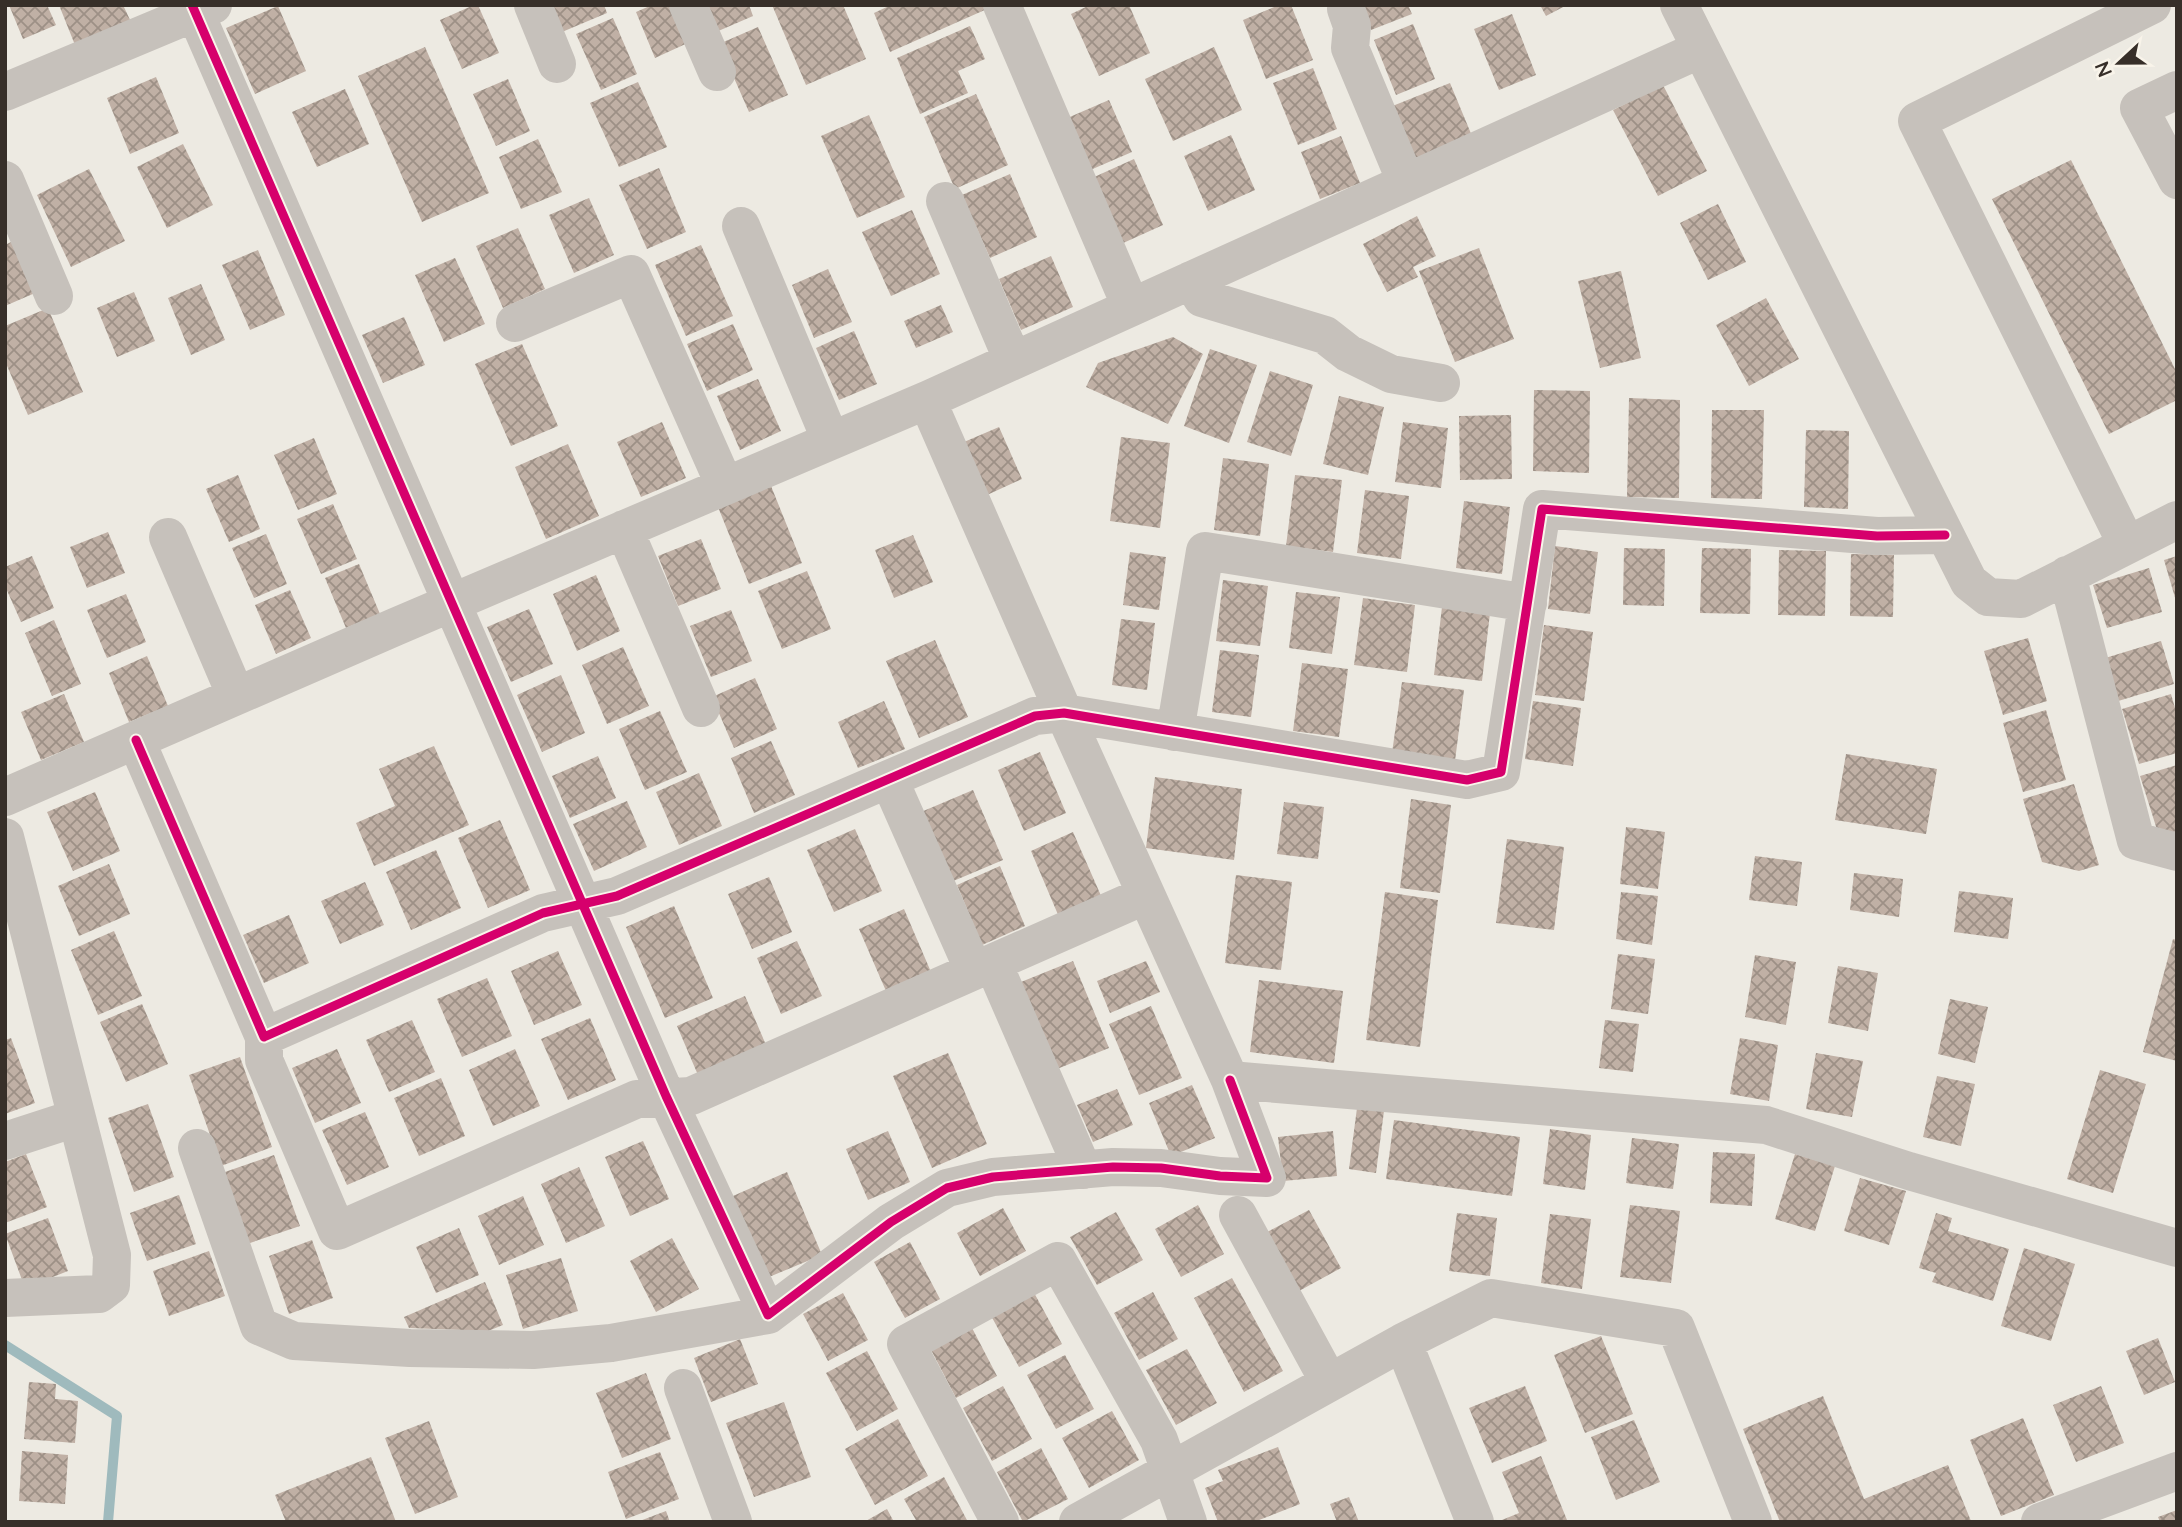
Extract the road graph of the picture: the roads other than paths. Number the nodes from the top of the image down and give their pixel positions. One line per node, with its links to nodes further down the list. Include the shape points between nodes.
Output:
1 (533, 5): 9 (street)
2 (688, 5): 10 (street)
3 (1002, 5): 20 (street)
4 (1679, 5): 8 (street)
5 (2152, 5): 31 (street, via 1917,121)
6 (200, 8): 12 (street); 33 (street)
7 (1346, 9): 15 (street, via 1352,26 1350,48)
8 (1701, 49): 15 (street); 29 (street)
9 (557, 64)
10 (717, 72)
11 (2177, 90): 14 (street, via 2139,108)
12 (5, 92)
13 (5, 180): 19 (street)
14 (2177, 180)
15 (1406, 181): 18 (street)
16 (945, 201): 22 (street)
17 (741, 226): 25 (street)
18 (1191, 280): 20 (street); 23 (street, via 1202,298 1325,335 1348,353 1391,374)
19 (54, 296)
20 (1131, 307): 22 (street)
21 (514, 323): 26 (street, via 631,274)
22 (1013, 361): 24 (street)
23 (1441, 383)
24 (927, 400): 25 (street); 37 (street)
25 (831, 442): 26 (street)
26 (725, 486): 28 (street)
27 (2177, 520): 31 (street)
28 (624, 529): 33 (street); 36 (street)
29 (1945, 535): 32 (street, via 1969,582 1988,597 2021,599); 34 (street, via 1878,536 1542,509)
30 (168, 537): 35 (street)
31 (2127, 545): 32 (street)
32 (2067, 576): 43 (street, via 2136,841)
33 (450, 603): 35 (street); 45 (street)
34 (1528, 603): 38 (street, via 1501,772 1467,780); 38 (street, via 1205,551)
35 (236, 696): 39 (street)
36 (701, 708)
37 (1064, 713): 38 (street); 40 (street, via 1035,716); 44 (street)
38 (1175, 732)
39 (136, 740): 41 (street); 47 (street)
40 (889, 779): 45 (street, via 617,896); 46 (street)
41 (5, 797)
42 (5, 837): 50 (street)
43 (2177, 852)
44 (1146, 895): 46 (street); 48 (street)
45 (583, 904): 47 (street, via 543,913); 49 (street)
46 (983, 967): 49 (street, via 691,1096); 53 (street)
47 (264, 1037): 49 (street, via 264,1060 337,1231 637,1099)
48 (1230, 1080): 53 (street, via 1267,1178 1161,1168); 55 (street, via 1766,1125)
49 (666, 1096): 57 (street)
50 (76, 1118): 51 (street); 56 (street, via 112,1255 111,1285 99,1294)
51 (5, 1141)
52 (197, 1148): 57 (street, via 259,1326 294,1341 533,1350 611,1343)
53 (1083, 1170): 57 (street, via 993,1177 947,1188 891,1222)
54 (1238, 1215): 59 (street)
55 (2177, 1248)
56 (5, 1298)
57 (768, 1315)
58 (1403, 1342): 59 (street); 67 (street); 68 (street, via 1491,1298 1676,1328)
59 (1329, 1382): 61 (street)
60 (683, 1388): 63 (street)
61 (1168, 1471): 64 (street, via 1159,1440 1058,1261 906,1344); 65 (street); 66 (street)
62 (2177, 1471): 69 (street)
63 (733, 1522)
64 (1000, 1522)
65 (1078, 1522)
66 (1188, 1522)
67 (1475, 1522)
68 (1753, 1522)
69 (2040, 1522)

